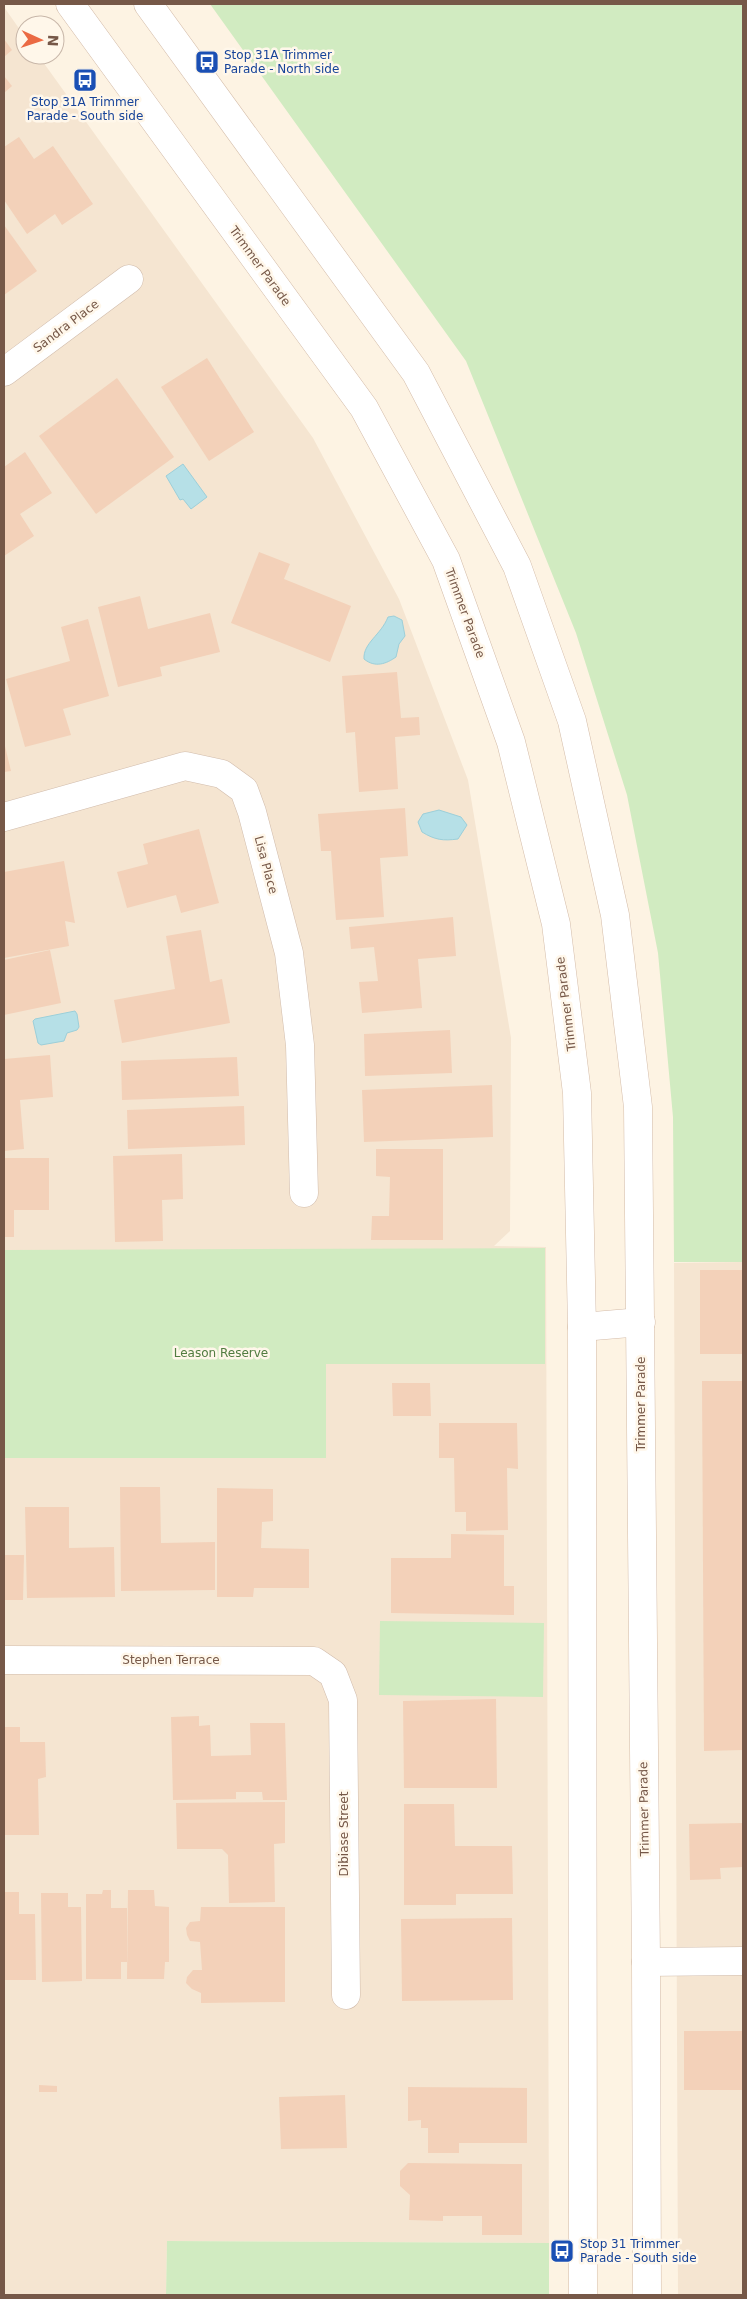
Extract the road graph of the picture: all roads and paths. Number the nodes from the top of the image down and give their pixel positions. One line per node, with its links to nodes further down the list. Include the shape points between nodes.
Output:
1 (70, 4): 8 (main road, Trimmer Parade, via 364,408 446,560 511,742 556,924 577,1093)
2 (148, 4): 7 (main road, Trimmer Parade, via 416,373 517,566 572,721 615,915 638,1107)
3 (129, 279): 4 (main road, Sandra Place)
4 (4, 372)
5 (4, 817): 6 (main road, Lisa Place, via 185,766 222,774 244,790 289,953 300,1045)
6 (304, 1193)
7 (641, 1322): 8 (main road); 12 (main road, Trimmer Parade)
8 (582, 1327): 14 (main road, Trimmer Parade)
9 (4, 1660): 10 (main road, Stephen Terrace, via 314,1661)
10 (333, 1674): 13 (main road, Dibiase Street, via 343,1700)
11 (743, 1961): 12 (main road)
12 (646, 1962): 15 (main road, Trimmer Parade)
13 (346, 1995)
14 (583, 2295)
15 (646, 2295)

